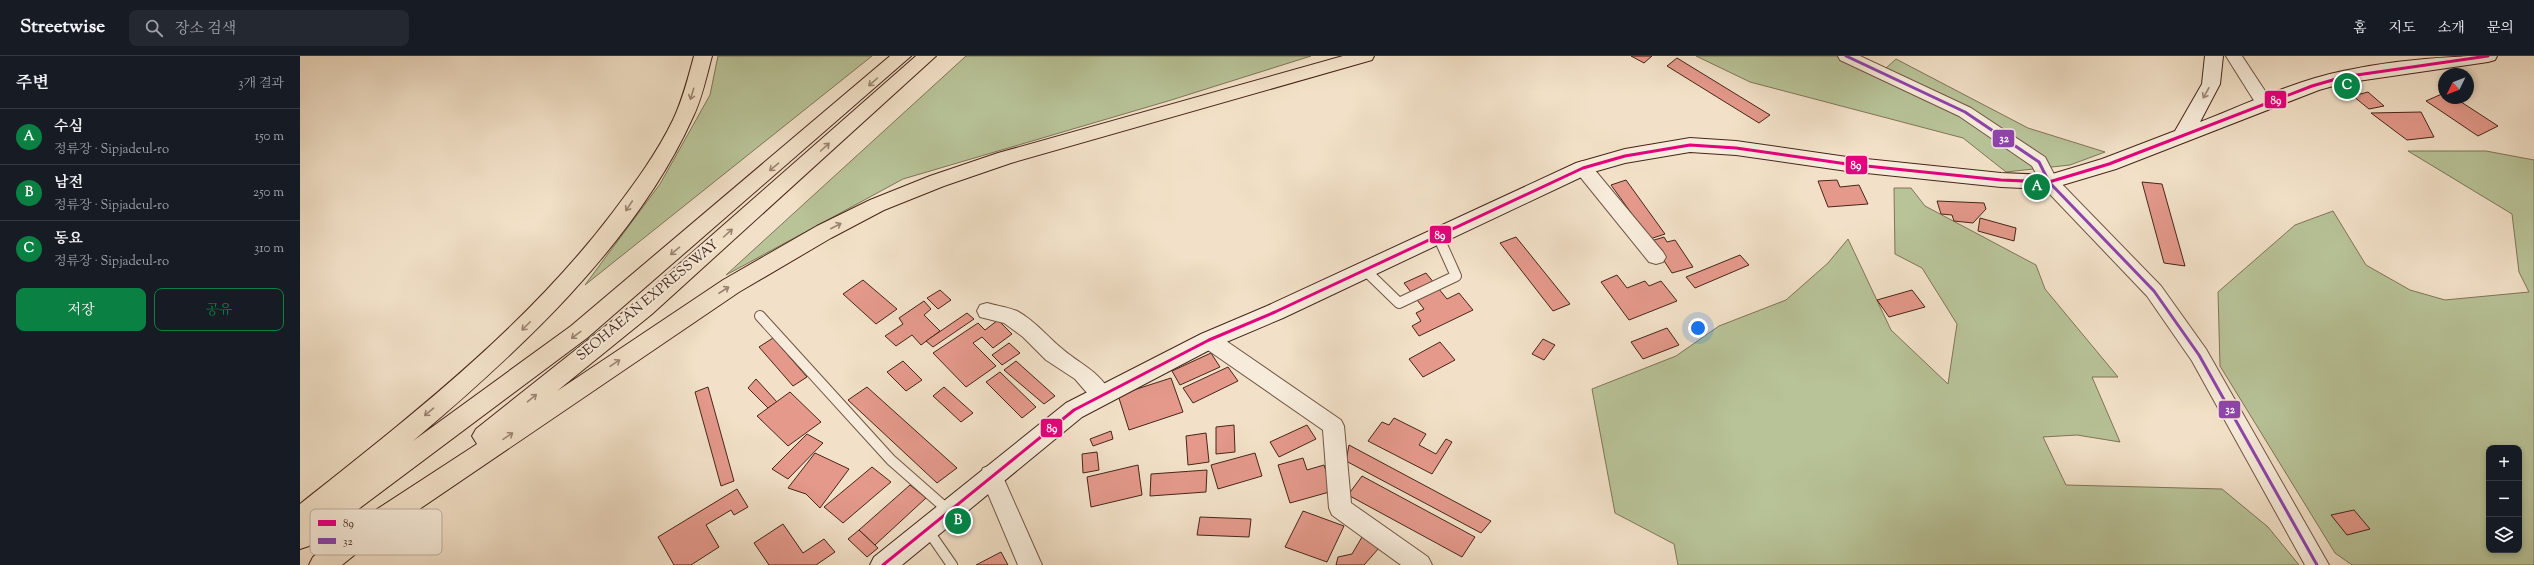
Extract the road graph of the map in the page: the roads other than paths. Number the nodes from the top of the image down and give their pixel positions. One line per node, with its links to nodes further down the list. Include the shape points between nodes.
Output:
1 (703, 56): 21 (highway, one-way to 21, via 688,107 660,161 616,226 568,283 465,382)
2 (902, 56): 22 (highway, SEOHAEAN EXPRESSWAY, one-way to 22, via 579,332)
3 (927, 56): 23 (highway, SEOHAEAN EXPRESSWAY, one-way to 3, via 644,308)
4 (1365, 56): 24 (highway, one-way to 4, via 731,286 782,254 877,205 1005,158)
5 (1846, 56): 12 (street, via 1965,112 2039,162)
6 (2214, 56): 10 (main road, one-way to 10, via 2211,84)
7 (2234, 56): 9 (street)
8 (2488, 56): 9 (main road, via 2344,77)
9 (2264, 103): 10 (main road)
10 (2181, 138): 12 (main road)
11 (1583, 168): 12 (main road, via 1625,156 1690,145 1736,148 1847,164 2001,180); 13 (main road); 14 (street)
12 (2049, 182): 35 (street, via 2154,291 2199,355)
13 (1438, 236): 15 (main road); 15 (lane, via 1456,276 1406,300 1399,303)
14 (1656, 257)
15 (1365, 270): 18 (main road)
16 (988, 311): 19 (street, via 1010,317 1030,331 1053,354 1082,373)
17 (760, 316): 25 (lane, via 891,460)
18 (1209, 340): 19 (main road); 34 (street, via 1333,426 1340,508)
19 (1101, 395): 20 (main road, via 1074,410)
20 (991, 475): 25 (main road); 33 (street)
21 (320, 509)
22 (321, 509)
23 (394, 509)
24 (400, 509)
25 (949, 511): 27 (main road)
26 (310, 523): 28 (highway)
27 (927, 529): 31 (main road); 32 (lane)
28 (300, 538)
29 (335, 555): 30 (highway)
30 (322, 565)
31 (883, 565)
32 (952, 565)
33 (1030, 565)
34 (1420, 565)
35 (2317, 565)

